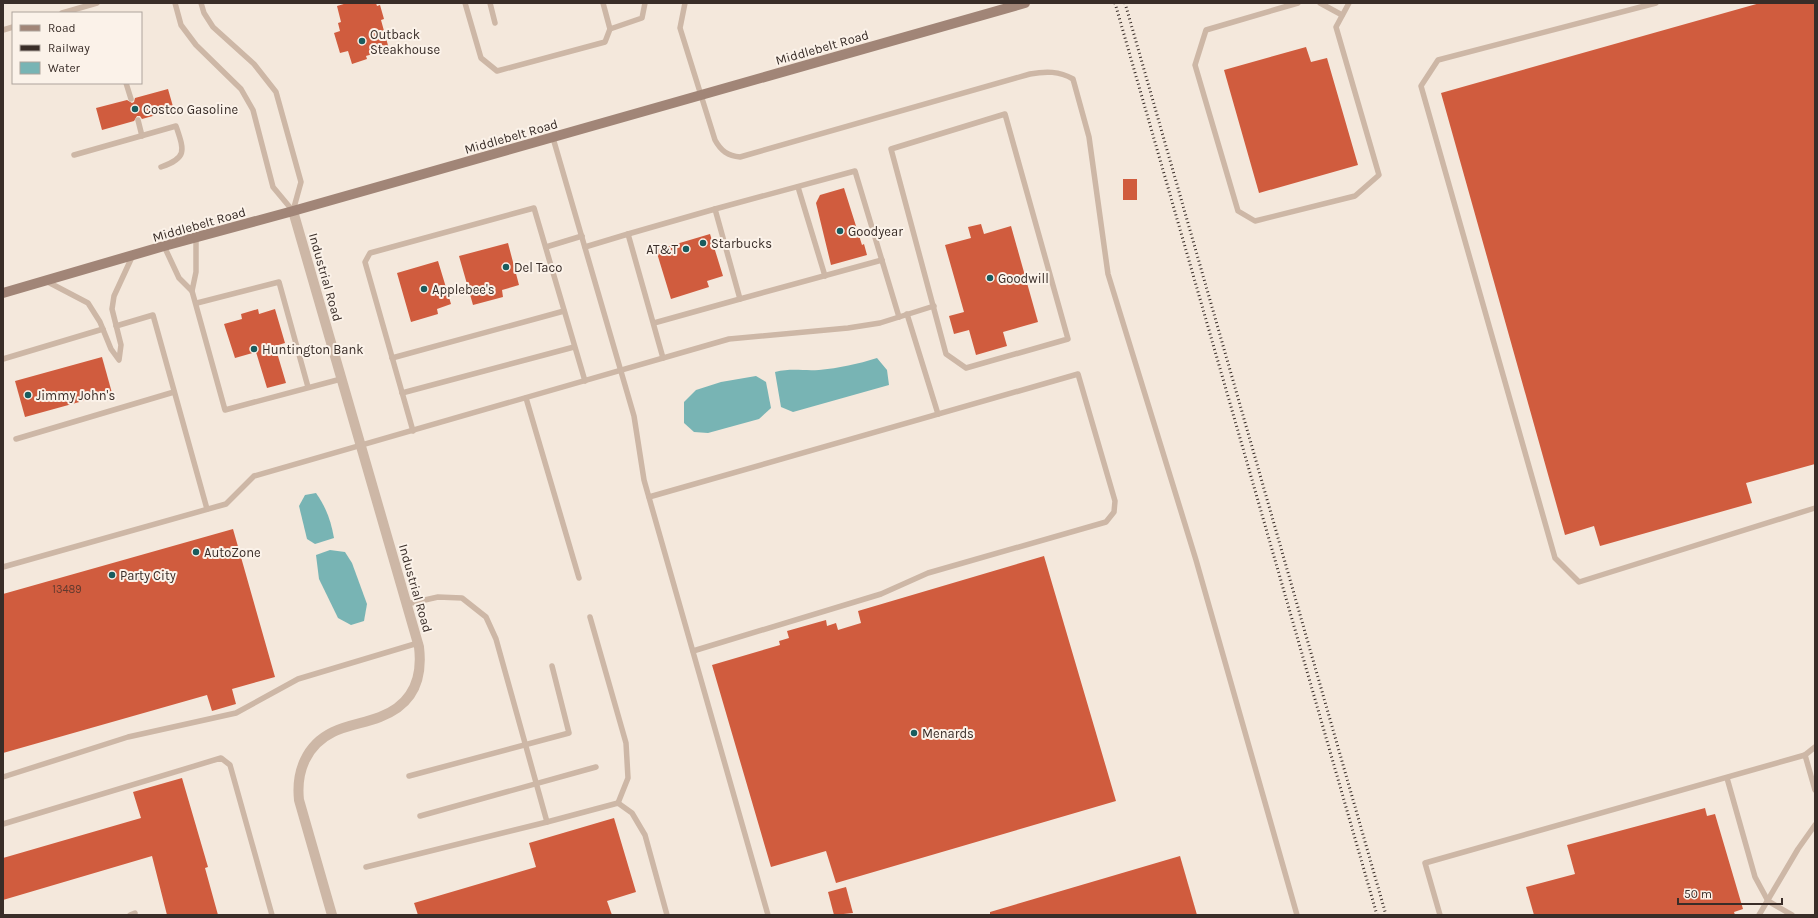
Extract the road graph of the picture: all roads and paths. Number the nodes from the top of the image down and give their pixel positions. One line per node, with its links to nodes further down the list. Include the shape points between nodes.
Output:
1 (97, 3): 14 (lane)
2 (175, 3): 28 (lane, via 181,25 196,45 241,89 253,110 273,187)
3 (201, 3): 28 (lane, via 213,27 254,64 276,92 301,182)
4 (465, 3): 17 (lane, via 481,58 497,71 605,42)
5 (490, 3): 16 (lane)
6 (603, 3): 17 (lane)
7 (645, 3): 17 (lane, via 642,18)
8 (685, 3): 19 (lane, via 680,28)
9 (1025, 3): 19 (main road, Middlebelt Road)
10 (1298, 3): 15 (lane, via 1206,30 1195,65 1238,211 1255,221 1355,196 1378,176 1336,27)
11 (1320, 3): 15 (lane)
12 (1349, 3): 15 (lane)
13 (1656, 3): 66 (lane, via 1438,60 1420,86 1555,558 1579,582)
14 (72, 12)
15 (1342, 15)
16 (495, 23)
17 (610, 29)
18 (126, 84): 20 (lane)
19 (701, 95): 23 (main road, Middlebelt Road); 95 (lane, via 718,146 727,154 740,157 1030,74 1058,72 1073,79 1089,137 1108,274 1196,560)
20 (131, 99)
21 (138, 120): 22 (lane)
22 (142, 136): 24 (lane); 25 (lane, via 176,126 183,148 180,157)
23 (553, 138): 28 (main road, Middlebelt Road); 30 (lane)
24 (74, 155)
25 (161, 166)
26 (798, 187): 27 (lane); 36 (lane, via 855,171); 37 (lane)
27 (715, 209): 29 (lane); 41 (lane)
28 (293, 211): 31 (main road, Middlebelt Road); 55 (street, Industrial Road)
29 (628, 234): 34 (lane); 47 (lane)
30 (582, 236): 33 (lane); 34 (lane)
31 (196, 237): 32 (main road, Middlebelt Road); 40 (lane, via 196,272)
32 (164, 246): 35 (main road, Middlebelt Road); 40 (lane, via 179,278)
33 (546, 247): 44 (lane); 51 (lane, via 534,208 370,253 365,262)
34 (585, 247): 54 (lane)
35 (132, 257): 38 (main road, Middlebelt Road); 48 (lane, via 114,296 112,309)
36 (882, 260): 37 (lane); 46 (lane)
37 (825, 276): 41 (lane)
38 (46, 281): 39 (main road, Middlebelt Road); 49 (lane, via 88,303)
39 (4, 291)
40 (192, 291): 42 (lane)
41 (740, 299): 47 (lane)
42 (197, 303): 57 (lane, via 279,282); 57 (lane, via 226,410)
43 (934, 306): 43 (lane, via 891,149 1005,114 1068,339 966,368 946,354); 45 (lane)
44 (564, 311): 50 (lane); 51 (lane)
45 (907, 314): 46 (lane); 61 (lane)
46 (899, 317): 52 (lane, via 848,328 729,339)
47 (654, 323): 52 (lane)
48 (116, 326): 49 (lane, via 121,345 119,360 111,349); 58 (lane, via 153,316)
49 (103, 329): 53 (lane)
50 (574, 346): 56 (lane); 59 (lane)
51 (392, 358): 59 (lane)
52 (664, 358): 54 (lane)
53 (3, 359)
54 (621, 370): 56 (lane); 65 (lane, via 634,416)
55 (342, 379): 57 (lane); 64 (street, Industrial Road)
56 (585, 381): 60 (lane)
57 (308, 388)
58 (174, 392): 63 (lane); 67 (lane)
59 (402, 393): 62 (lane)
60 (526, 398): 62 (lane); 69 (lane)
61 (938, 414): 65 (lane); 73 (lane, via 1078,374 1115,500 1114,512 1106,522 928,573 881,594)
62 (413, 431): 64 (lane)
63 (16, 439)
64 (361, 446): 67 (lane, via 254,476 226,504); 70 (street, Industrial Road)
65 (649, 497): 73 (lane)
66 (1815, 508)
67 (207, 509): 68 (lane)
68 (3, 567)
69 (579, 578)
70 (407, 604): 72 (street, Industrial Road); 75 (lane, via 438,597 462,598 486,617 496,639)
71 (590, 617): 84 (lane, via 626,743 628,778)
72 (418, 643): 80 (lane, via 298,679 236,713 128,737); 92 (street, Industrial Road, via 420,670 410,697 387,714 325,736 314,745 299,773 299,800)
73 (693, 652): 94 (lane)
74 (552, 666): 75 (lane, via 569,733)
75 (525, 745): 79 (lane); 82 (lane)
76 (1815, 747): 77 (lane)
77 (1805, 755): 81 (lane); 83 (lane)
78 (596, 767): 82 (lane)
79 (409, 776)
80 (3, 777)
81 (1727, 778): 90 (lane, via 1756,877); 96 (lane, via 1425,863)
82 (535, 783): 85 (lane); 86 (lane)
83 (1815, 790)
84 (618, 803): 86 (lane); 93 (lane, via 632,813 645,835)
85 (420, 816)
86 (547, 822): 89 (lane)
87 (3, 824): 91 (lane, via 221,758 230,765)
88 (1815, 825): 90 (lane)
89 (366, 867)
90 (1768, 901): 97 (lane); 98 (lane)
91 (272, 915)
92 (332, 915)
93 (668, 915)
94 (768, 915)
95 (1297, 915)
96 (1440, 915)
97 (1759, 915)
98 (1792, 915)

